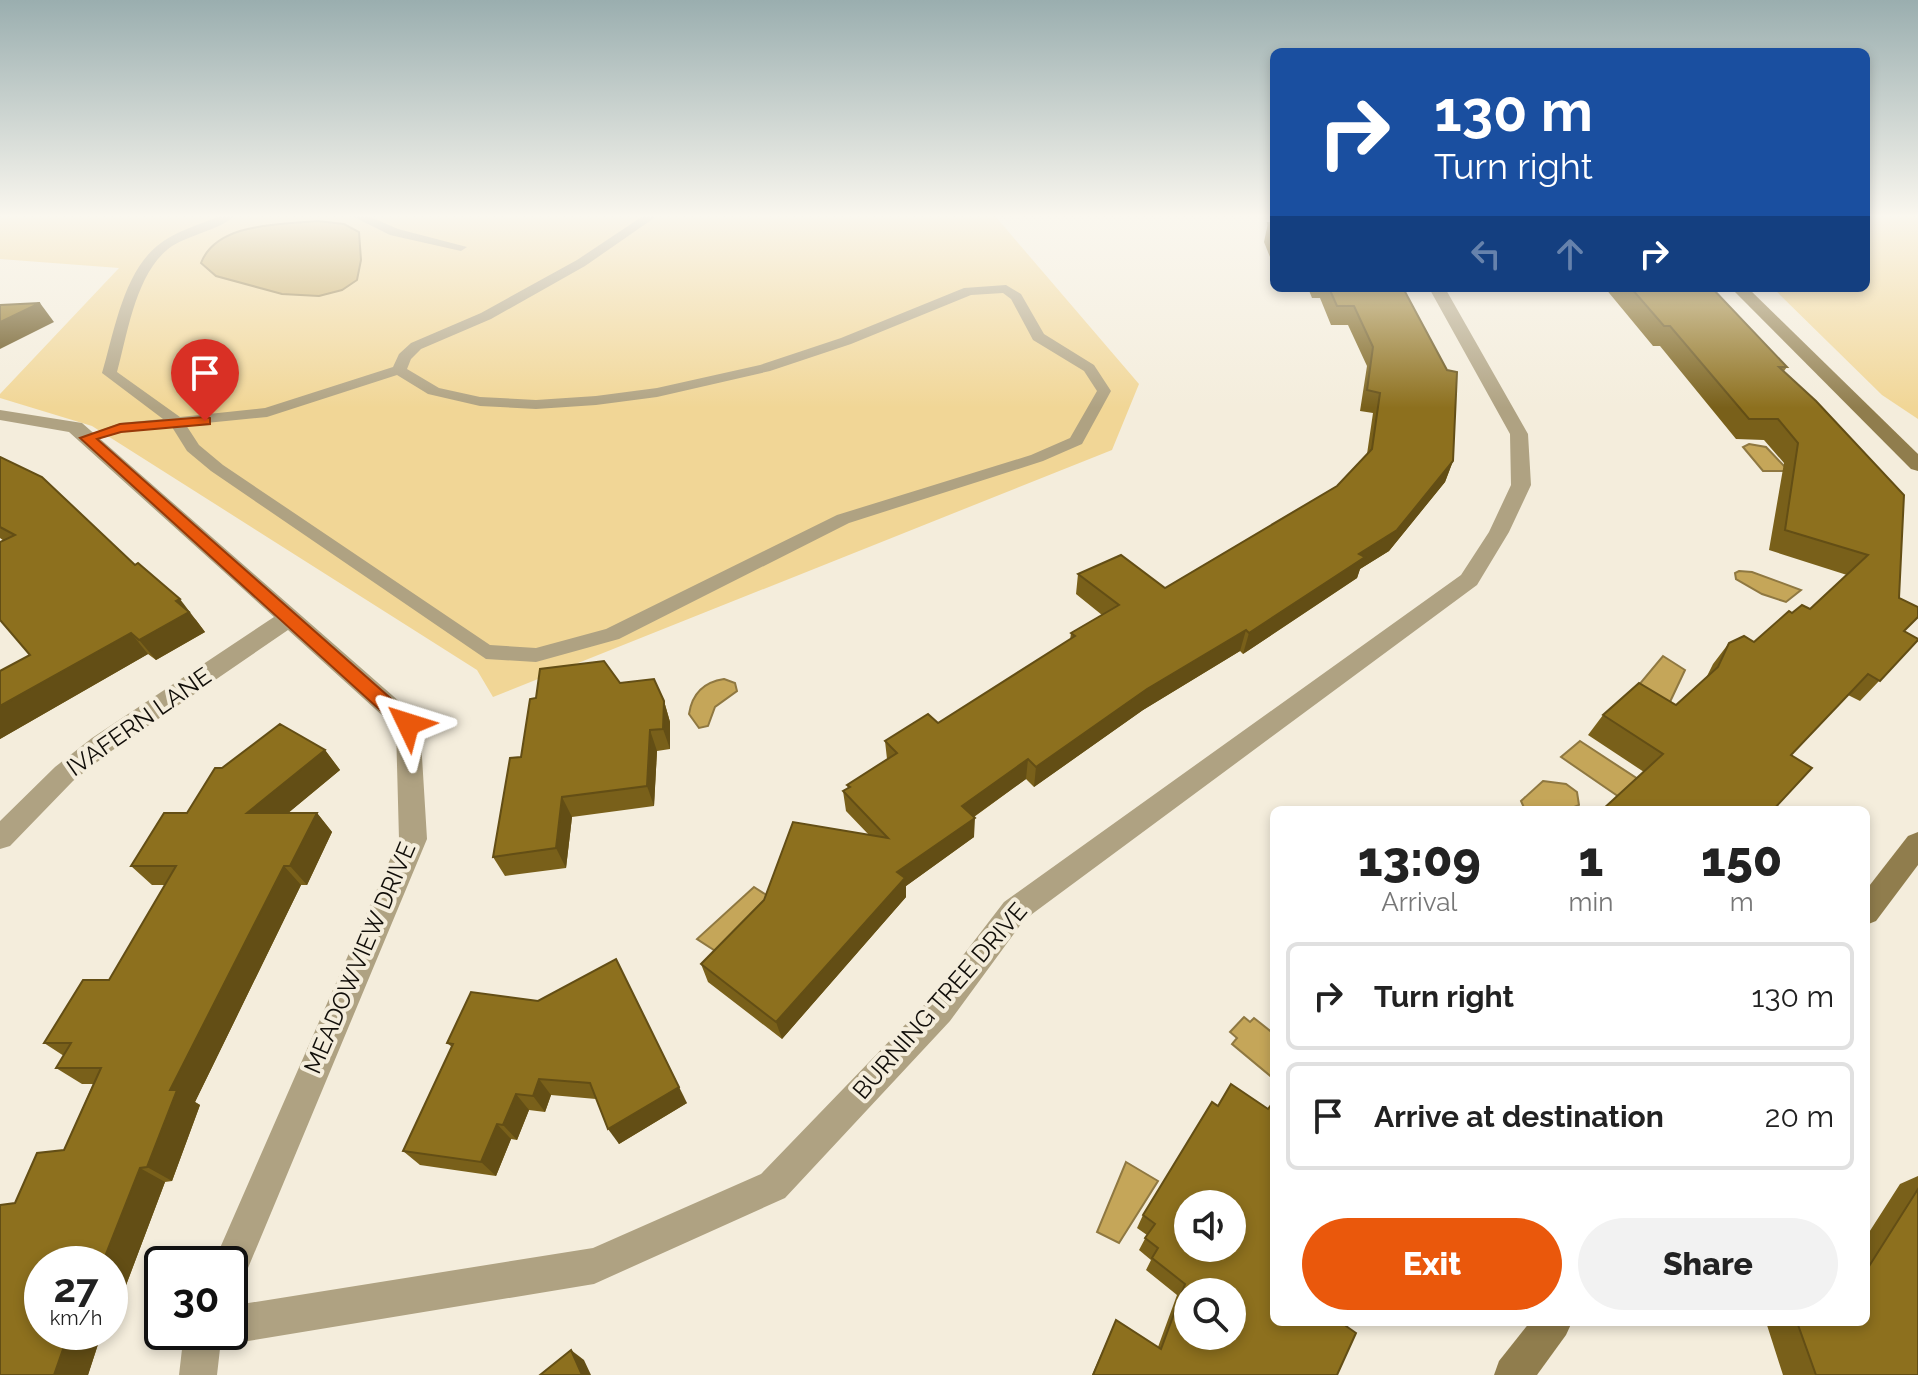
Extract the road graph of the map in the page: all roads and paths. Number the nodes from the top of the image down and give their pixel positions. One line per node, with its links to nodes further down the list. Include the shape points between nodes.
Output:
1 (142, 280): 7 (lane, via 109,373)
2 (550, 280): 5 (lane, via 416,346)
3 (1439, 292): 15 (street, BURNING TREE DRIVE, via 1519,434 1521,485 1469,580 1014,911 939,1011 773,1186 594,1266)
4 (1743, 292): 9 (street)
5 (399, 370): 7 (lane, via 267,412); 7 (lane, via 430,391 472,403 596,400 702,384 805,356 986,288 1006,289 1016,297 1038,337 1089,368 1104,391 1076,441 843,519 612,634 536,655 486,652 475,645 217,468 193,448)
6 (0, 415): 8 (street, MEADOWVIEW DRIVE, via 75,427)
7 (176, 421): 8 (lane)
8 (87, 438): 10 (street, MEADOWVIEW DRIVE)
9 (1918, 465)
10 (288, 619): 11 (street, IVAFERN LANE, via 101,745); 14 (street, MEADOWVIEW DRIVE, via 408,724 413,839)
11 (0, 838)
12 (1918, 844): 13 (street)
13 (1870, 907)
14 (239, 1246)
15 (248, 1322)
16 (1550, 1326): 19 (street)
17 (201, 1350): 18 (street)
18 (198, 1375)
19 (1513, 1375)

